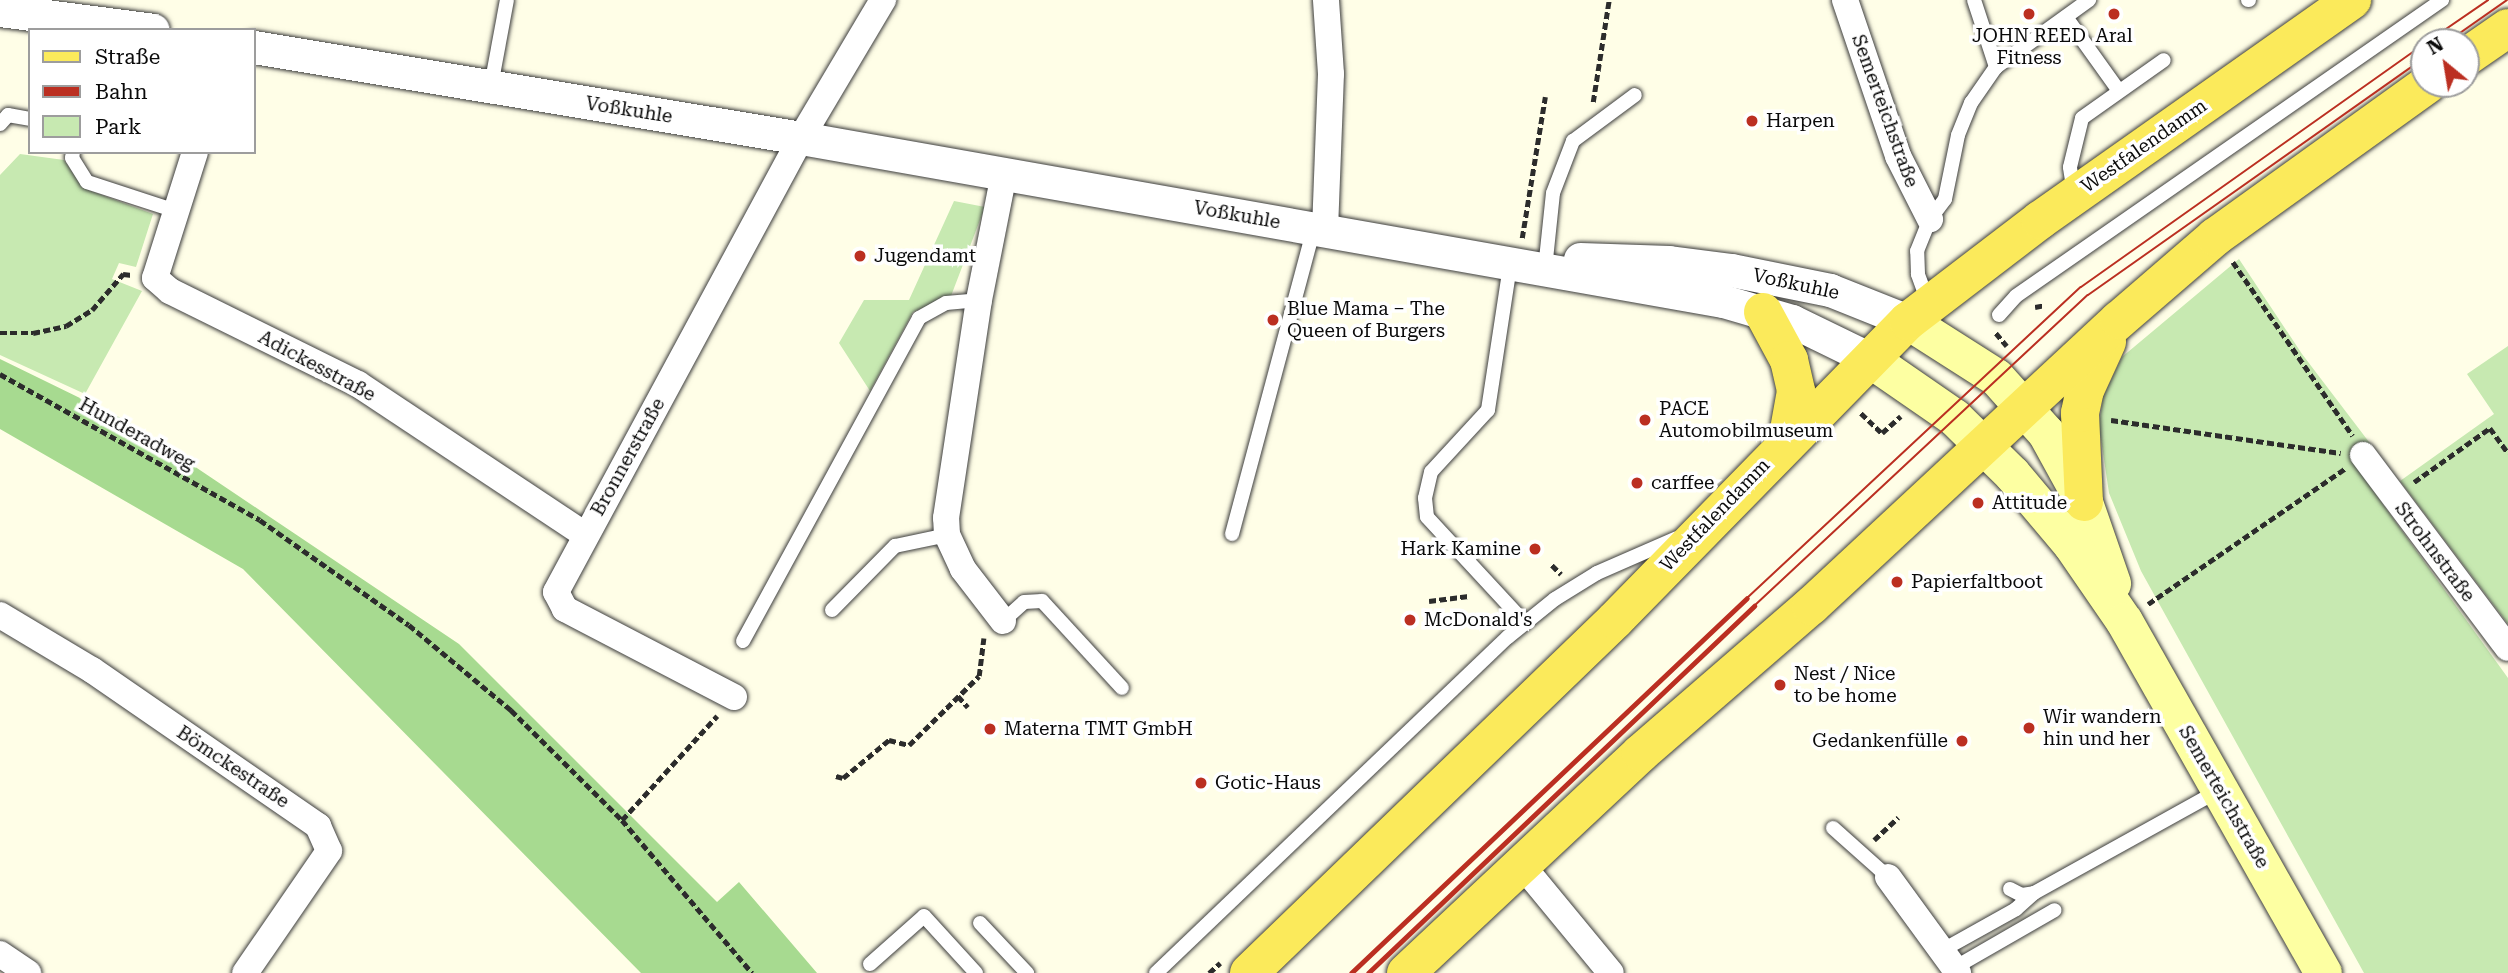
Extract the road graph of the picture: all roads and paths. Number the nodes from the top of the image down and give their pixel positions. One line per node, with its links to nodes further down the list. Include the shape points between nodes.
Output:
1 (507, 0): 18 (lane)
2 (883, 0): 26 (street, Bronnerstraße)
3 (1326, 0): 33 (street, via 1331,74)
4 (1609, 0): 25 (path)
5 (1846, 0): 32 (street, Semerteichstraße, via 1898,156)
6 (1974, 0): 17 (lane)
7 (2089, 0): 11 (lane)
8 (2442, 0): 40 (lane, via 2015,296)
9 (2333, 9): 30 (main road, Westfalendamm)
10 (0, 10): 12 (street)
11 (2066, 17): 17 (lane); 19 (lane)
12 (138, 28)
13 (2508, 28): 15 (main road)
14 (256, 47): 18 (street, Voßkuhle)
15 (2480, 47)
16 (2164, 60): 19 (lane)
17 (1996, 67): 32 (lane, via 1971,103 1958,135 1945,198)
18 (491, 87): 26 (street, Voßkuhle)
19 (2119, 91): 30 (lane, via 2082,118 2070,167)
20 (1635, 95): 25 (lane)
21 (1545, 97): 35 (path)
22 (2410, 97): 41 (main road, via 2215,237)
23 (28, 119): 24 (lane, via 8,115)
24 (0, 124)
25 (1591, 124): 35 (lane, via 1573,141 1561,166)
26 (802, 138): 29 (street, Voßkuhle); 57 (street, Bronnerstraße)
27 (73, 154): 31 (lane, via 88,182)
28 (194, 154): 31 (street)
29 (1004, 173): 33 (street, Voßkuhle); 37 (street)
30 (2074, 195): 39 (main road, Westfalendamm)
31 (176, 211): 36 (street)
32 (1930, 219): 39 (lane, via 1917,250)
33 (1320, 229): 35 (street, Voßkuhle); 56 (lane)
34 (2228, 256): 52 (path)
35 (1530, 261): 38 (street, Voßkuhle); 39 (street, Voßkuhle, via 1669,262 1731,270); 66 (lane, via 1488,410 1431,472 1427,517)
36 (155, 278): 42 (path, via 123,274 92,310 65,326 33,333); 57 (street, Adickesstraße, via 170,291 358,384)
37 (979, 300): 58 (street); 68 (lane, via 946,303 919,317)
38 (1763, 312): 43 (street, Voßkuhle, via 1822,334); 49 (main road, via 1789,360 1796,391)
39 (1919, 313): 43 (main road, Westfalendamm); 46 (main road, Semerteichstraße, via 1996,377)
40 (1999, 315)
41 (2119, 320): 46 (main road); 54 (main road, via 2085,390 2080,413)
42 (0, 333)
43 (1870, 359): 49 (main road, Westfalendamm); 50 (main road, Semerteichstraße, via 1938,404)
44 (0, 374): 77 (path, Hunderadweg, via 260,520 409,625 511,710)
45 (1853, 405): 47 (path, via 1882,433 1906,411)
46 (2024, 408): 50 (main road); 54 (main road, Semerteichstraße, via 2054,444)
47 (1913, 418)
48 (2101, 418): 52 (path)
49 (1787, 441): 55 (main road, Westfalendamm)
50 (1983, 446): 65 (main road, Semerteichstraße, via 2071,544); 80 (main road)
51 (2508, 453): 53 (path, via 2490,428)
52 (2363, 455): 53 (street, Strohnstraße); 65 (path)
53 (2393, 496): 69 (street, Strohnstraße)
54 (2084, 502): 65 (main road, Semerteichstraße)
55 (1704, 527): 66 (lane, via 1597,573); 95 (main road, Westfalendamm, via 1615,620)
56 (1232, 534)
57 (585, 535): 72 (street, Bronnerstraße, via 556,592 565,610)
58 (947, 535): 63 (lane, via 895,546); 67 (street)
59 (1552, 565): 60 (path)
60 (1557, 570)
61 (1469, 596): 62 (path)
62 (1429, 601)
63 (832, 610)
64 (0, 615): 90 (street, Bömckestraße, via 92,670 318,826 329,851)
65 (2124, 621): 75 (main road, Semerteichstraße)
66 (1525, 623): 94 (lane, via 1434,704)
67 (993, 629): 70 (lane, via 1024,602 1042,601); 71 (path, via 983,668)
68 (743, 641)
69 (2508, 648)
70 (1122, 688)
71 (958, 696): 73 (path); 74 (path, via 909,745 889,740 843,778)
72 (734, 697): 77 (path)
73 (968, 707)
74 (836, 776)
75 (2220, 790): 83 (lane); 98 (main road, Semerteichstraße)
76 (1898, 818): 79 (path)
77 (622, 820): 91 (path, Hunderadweg)
78 (1833, 828): 81 (lane)
79 (1882, 832)
80 (1521, 864): 96 (main road); 97 (street)
81 (1888, 877): 88 (street)
82 (2010, 889): 83 (lane, via 2022,895)
83 (2034, 893): 88 (lane)
84 (2056, 910): 88 (lane)
85 (980, 923): 93 (lane)
86 (0, 954): 89 (street)
87 (870, 964): 92 (lane, via 924,916)
88 (1951, 964)
89 (28, 973)
90 (245, 973)
91 (752, 973)
92 (976, 973)
93 (1027, 973)
94 (1156, 973)
95 (1249, 973)
96 (1405, 973)
97 (1611, 973)
98 (2323, 973)

